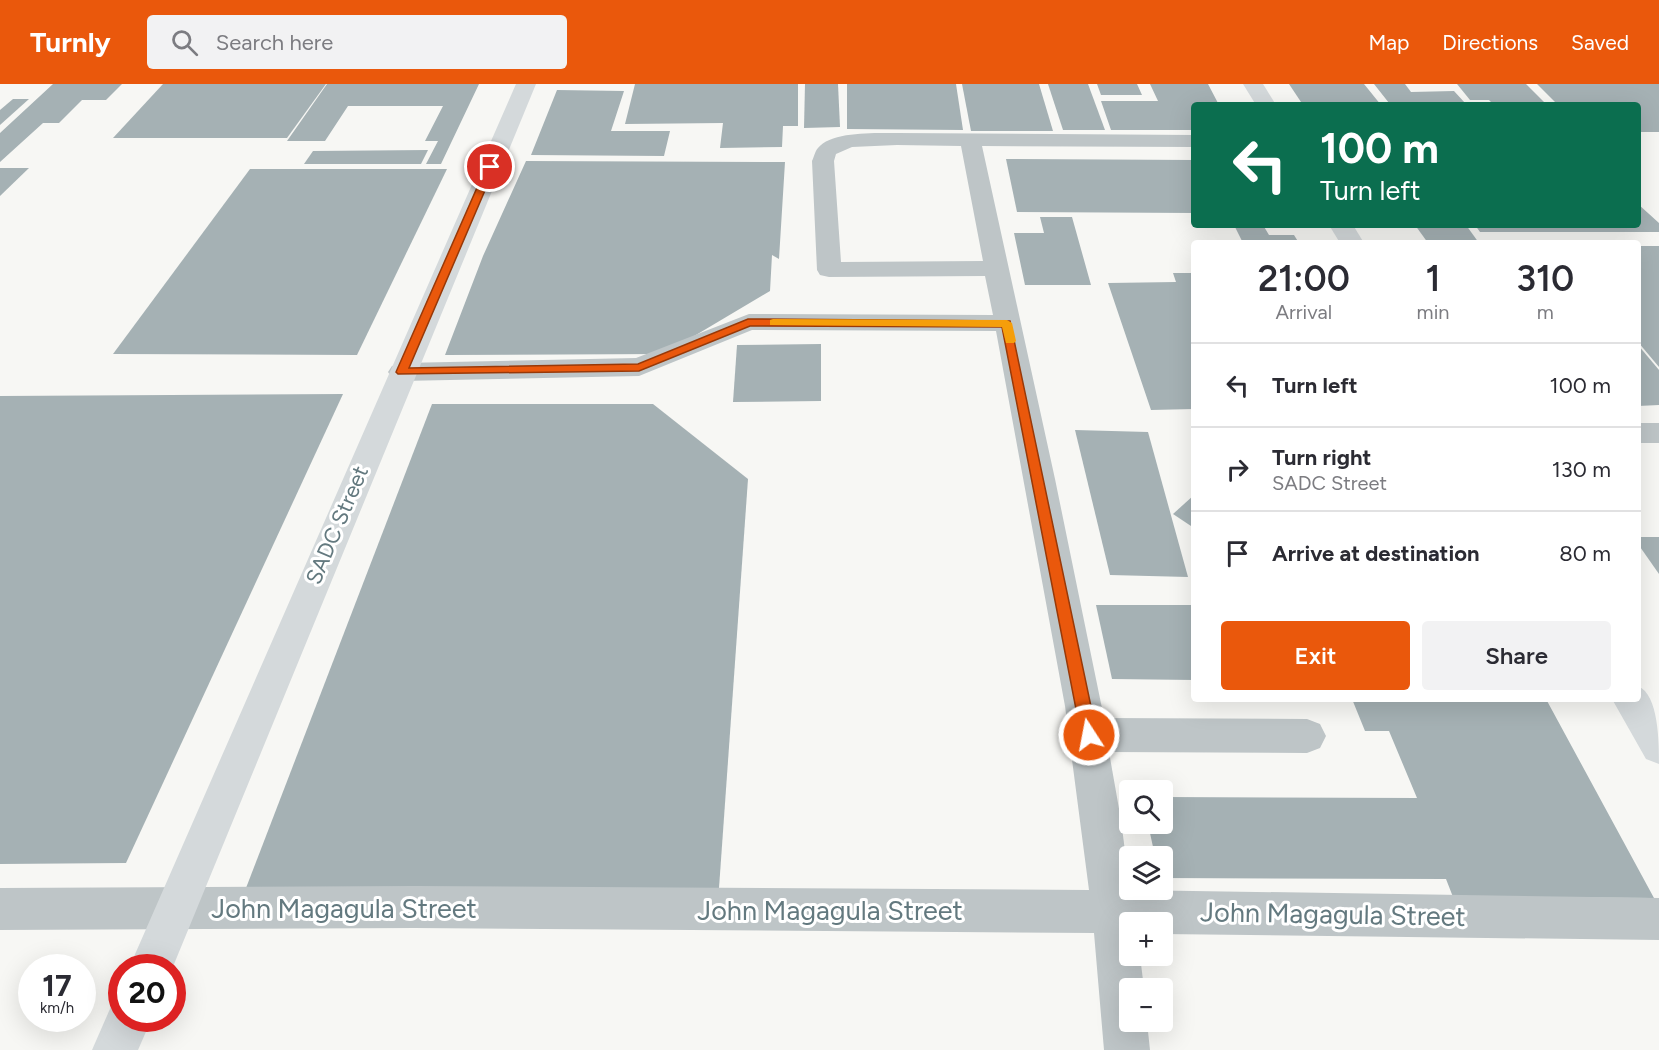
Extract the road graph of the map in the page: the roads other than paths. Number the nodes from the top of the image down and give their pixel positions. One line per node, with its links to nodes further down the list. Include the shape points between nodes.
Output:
1 (526, 84): 8 (main road, SADC Street)
2 (1253, 84): 3 (main road)
3 (1264, 102)
4 (970, 139): 5 (street); 6 (street); 6 (street, via 848,141 828,150 823,161 829,270)
5 (1191, 141)
6 (995, 268): 7 (street)
7 (1007, 323): 8 (street, via 748,322 639,367); 12 (street)
8 (402, 372): 15 (main road, SADC Street)
9 (1641, 433): 10 (street)
10 (1659, 433)
11 (1632, 702): 14 (main road)
12 (1089, 735): 13 (street); 17 (street)
13 (1307, 735)
14 (1659, 747)
15 (176, 907): 16 (street, John Magagula Street); 17 (street, John Magagula Street); 19 (main road, SADC Street)
16 (0, 909)
17 (1115, 911): 18 (street, John Magagula Street); 22 (street)
18 (1659, 919)
19 (157, 954)
20 (123, 1032): 21 (main road)
21 (115, 1050)
22 (1127, 1050)

